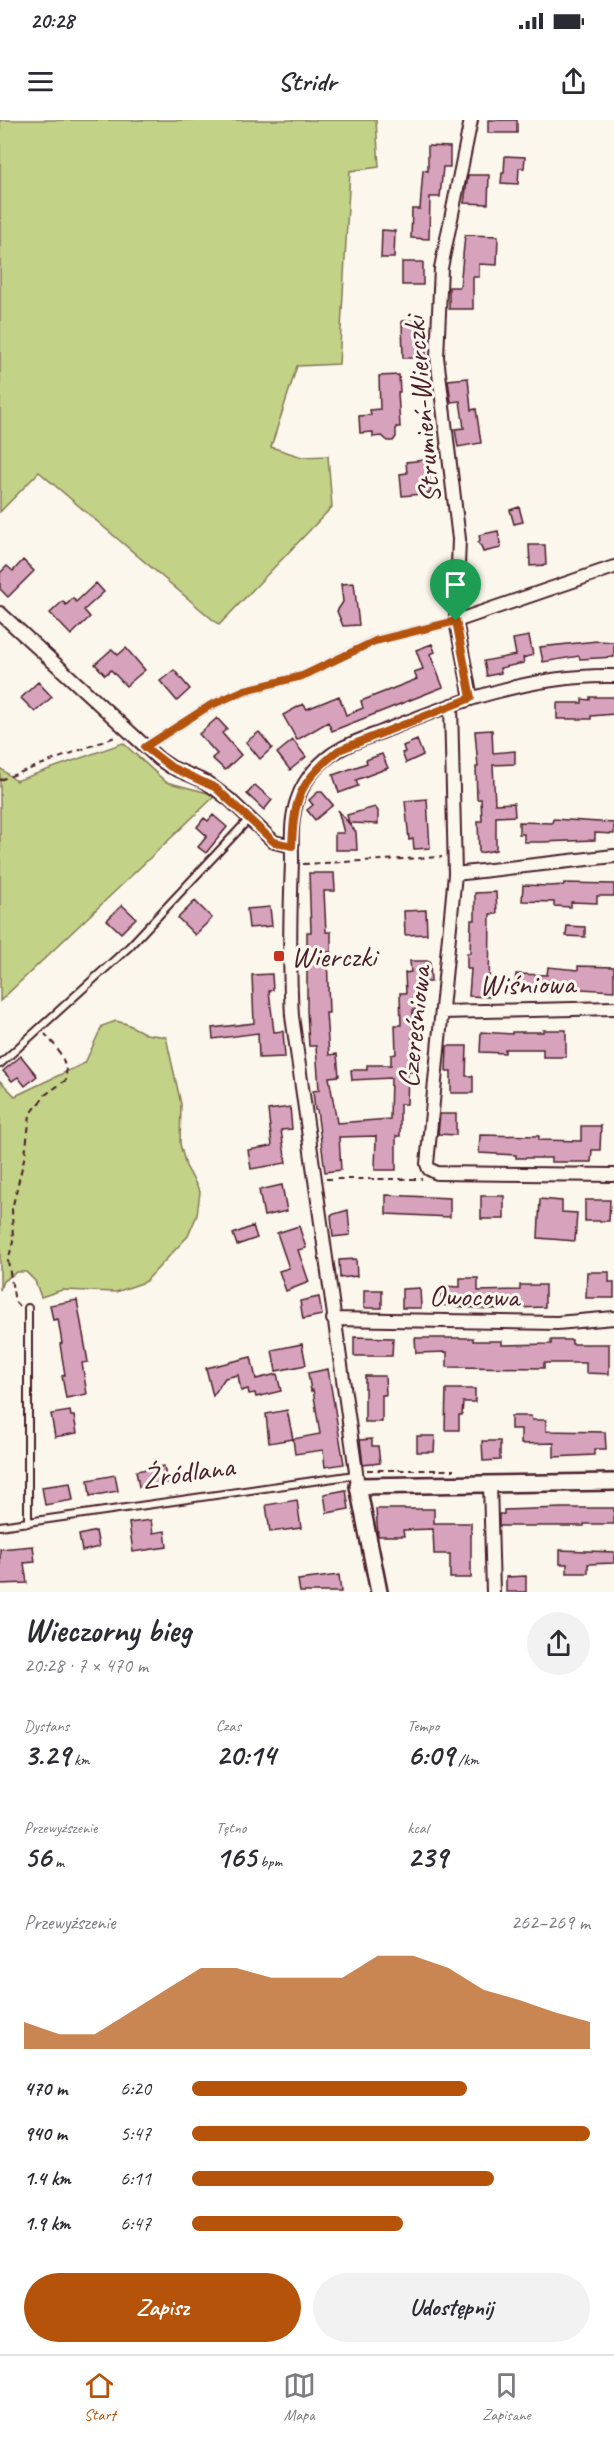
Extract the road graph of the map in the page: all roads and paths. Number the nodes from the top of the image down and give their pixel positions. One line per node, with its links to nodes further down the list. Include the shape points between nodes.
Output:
1 (471, 120): 4 (street, Strumień-Wierczki, via 441,268 438,313 437,357 459,539)
2 (614, 567): 4 (street)
3 (0, 613): 8 (street)
4 (456, 621): 6 (street, Strumień-Wierczki); 9 (lane, via 375,641 302,676 245,690 209,706)
5 (614, 675): 6 (street, via 537,682)
6 (471, 698): 7 (street)
7 (452, 705): 12 (street, via 339,750 321,764 297,798); 16 (street, Czereśniowa)
8 (129, 732): 9 (street); 10 (path)
9 (145, 747): 11 (street, via 171,767 216,788)
10 (0, 780)
11 (250, 818): 12 (street, via 274,842); 19 (lane, via 129,947)
12 (292, 846): 23 (street, via 292,1016)
13 (614, 856): 16 (street)
14 (447, 857): 15 (path)
15 (300, 864)
16 (455, 874): 18 (street, Czereśniowa)
17 (614, 1008): 18 (street, Wiśniowa)
18 (442, 1012): 21 (street, Czereśniowa, via 429,1169 437,1173)
19 (39, 1028): 20 (lane); 24 (path, via 59,1049 67,1072 66,1080 33,1109 12,1209 13,1242 8,1261 11,1285 15,1302)
20 (0, 1064)
21 (614, 1175)
22 (425, 1179): 23 (path)
23 (314, 1180): 26 (street)
24 (28, 1311): 30 (lane)
25 (614, 1318): 26 (street, Owocowa, via 557,1323)
26 (333, 1319): 27 (street)
27 (357, 1480): 29 (street, Źródlana); 30 (lane, Źródlana); 32 (street)
28 (614, 1482): 29 (street, Źródlana)
29 (490, 1484): 33 (street)
30 (28, 1523): 31 (lane, Źródlana)
31 (0, 1526)
32 (379, 1592)
33 (493, 1592)

